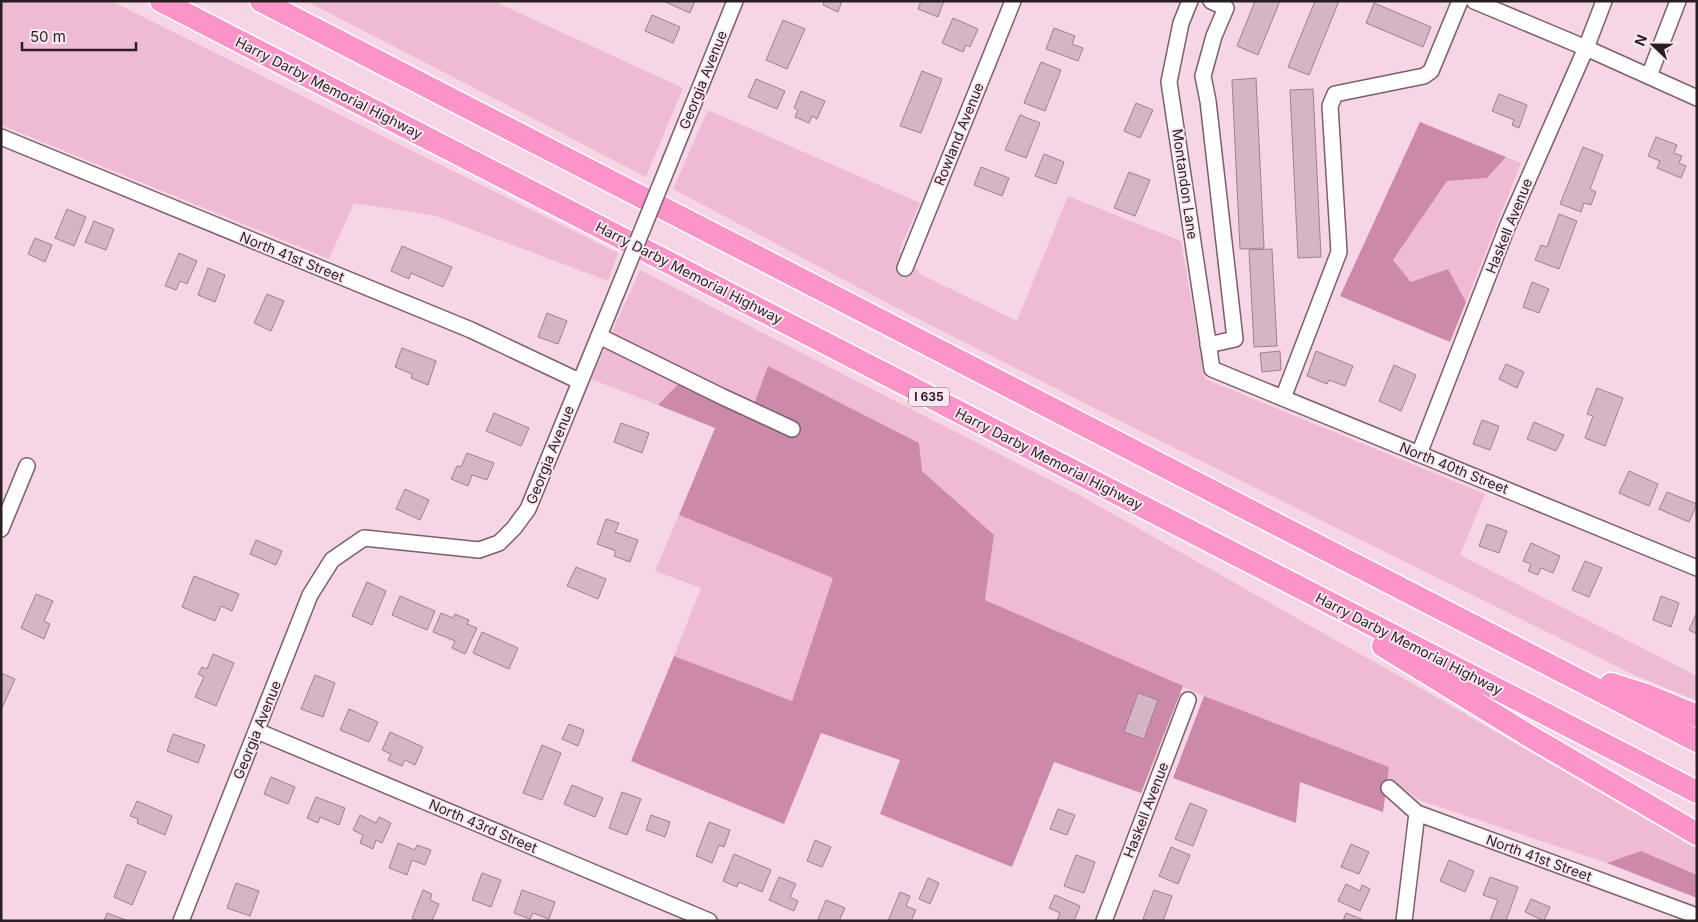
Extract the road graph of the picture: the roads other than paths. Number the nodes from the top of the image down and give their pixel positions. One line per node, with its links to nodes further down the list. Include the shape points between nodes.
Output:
1 (161, 1): 25 (highway, Harry Darby Memorial Highway / I 635)
2 (261, 1): 27 (highway)
3 (735, 1): 16 (street, Georgia Avenue, bridge)
4 (1013, 1): 15 (street, Rowland Avenue)
5 (1190, 1): 17 (street, Montandon Lane, via 1181,23 1169,82)
6 (1212, 1): 17 (street, via 1226,8 1203,76 1235,339)
7 (1460, 1): 20 (street, via 1431,71 1424,76 1335,94 1330,106 1339,252)
8 (1474, 1): 11 (street)
9 (1604, 1): 11 (street, Haskell Avenue)
10 (1678, 1): 12 (street)
11 (1586, 48): 12 (street); 22 (street, Haskell Avenue, via 1508,226)
12 (1649, 76): 13 (street)
13 (1697, 98)
14 (1, 137): 19 (street, North 41st Street, via 471,330)
15 (905, 268)
16 (598, 336): 19 (street, Georgia Avenue); 21 (street)
17 (1208, 345): 18 (street, Montandon Lane)
18 (1212, 368): 20 (street, North 40th Street)
19 (580, 381): 30 (street, Georgia Avenue, via 528,510 499,543 479,550 364,538 332,560 310,595)
20 (1283, 398): 22 (street, North 40th Street)
21 (792, 429)
22 (1419, 454): 26 (street, North 40th Street)
23 (27, 466): 24 (street)
24 (1, 529)
25 (1240, 558): 33 (highway, Harry Darby Memorial Highway / I 635); 35 (highway, via 1531,737)
26 (1697, 568)
27 (1551, 665): 29 (highway, via 1646,695); 31 (highway)
28 (1188, 700): 39 (street, Haskell Avenue)
29 (1697, 716)
30 (257, 731): 37 (street, Georgia Avenue); 38 (street, North 43rd Street)
31 (1697, 741)
32 (1389, 788): 34 (street, North 41st Street)
33 (1697, 792)
34 (1417, 814): 36 (street, North 41st Street); 40 (street)
35 (1697, 834)
36 (1697, 916)
37 (181, 921)
38 (709, 921)
39 (1104, 921)
40 (1404, 921)

